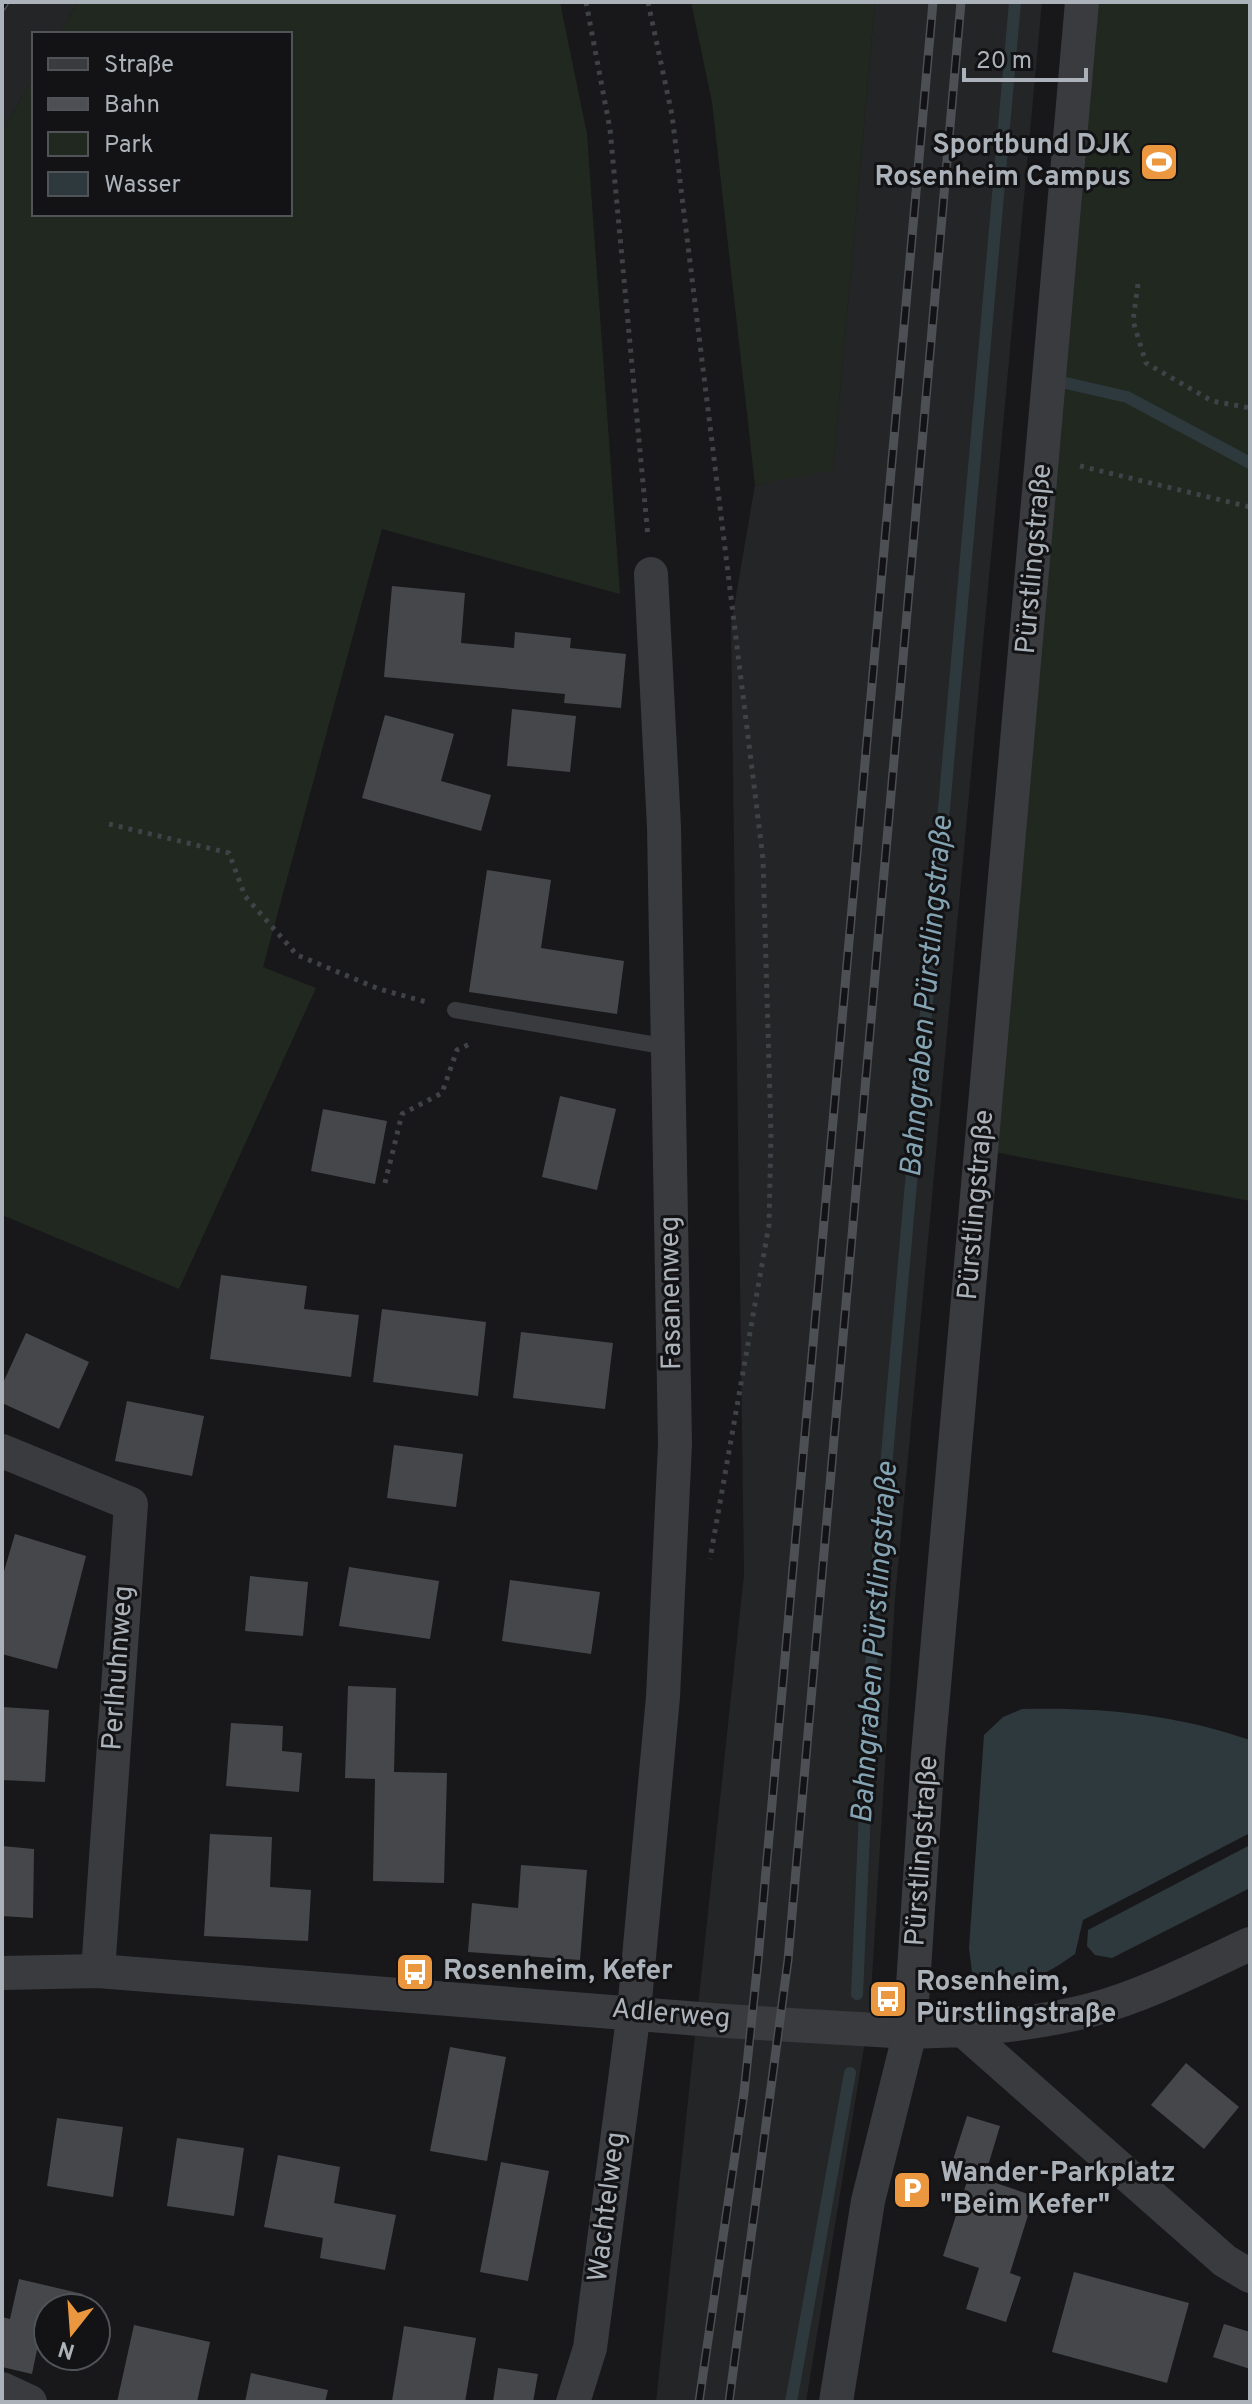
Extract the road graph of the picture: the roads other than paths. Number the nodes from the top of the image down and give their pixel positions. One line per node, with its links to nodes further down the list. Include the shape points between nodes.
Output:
1 (1082, 2): 11 (street, Pürstlingstraße, via 928,1754)
2 (651, 574): 4 (street, Fasanenweg, via 664,814)
3 (455, 1010): 4 (lane)
4 (668, 1047): 9 (street, Fasanenweg, via 675,1444 663,1697)
5 (2, 1451): 7 (street, Perlhuhnweg, via 131,1504)
6 (1250, 1944): 10 (street, Adlerweg, via 1092,2010)
7 (98, 1971): 8 (street, Adlerweg); 9 (street, Adlerweg)
8 (2, 1973)
9 (634, 2011): 11 (street, Adlerweg); 13 (street, Wachtelweg, via 590,2348)
10 (963, 2030): 11 (street, Adlerweg); 12 (street, via 1225,2261)
11 (910, 2032): 14 (street, Pürstlingstraße, via 868,2201)
12 (1250, 2276)
13 (573, 2402)
14 (836, 2402)

